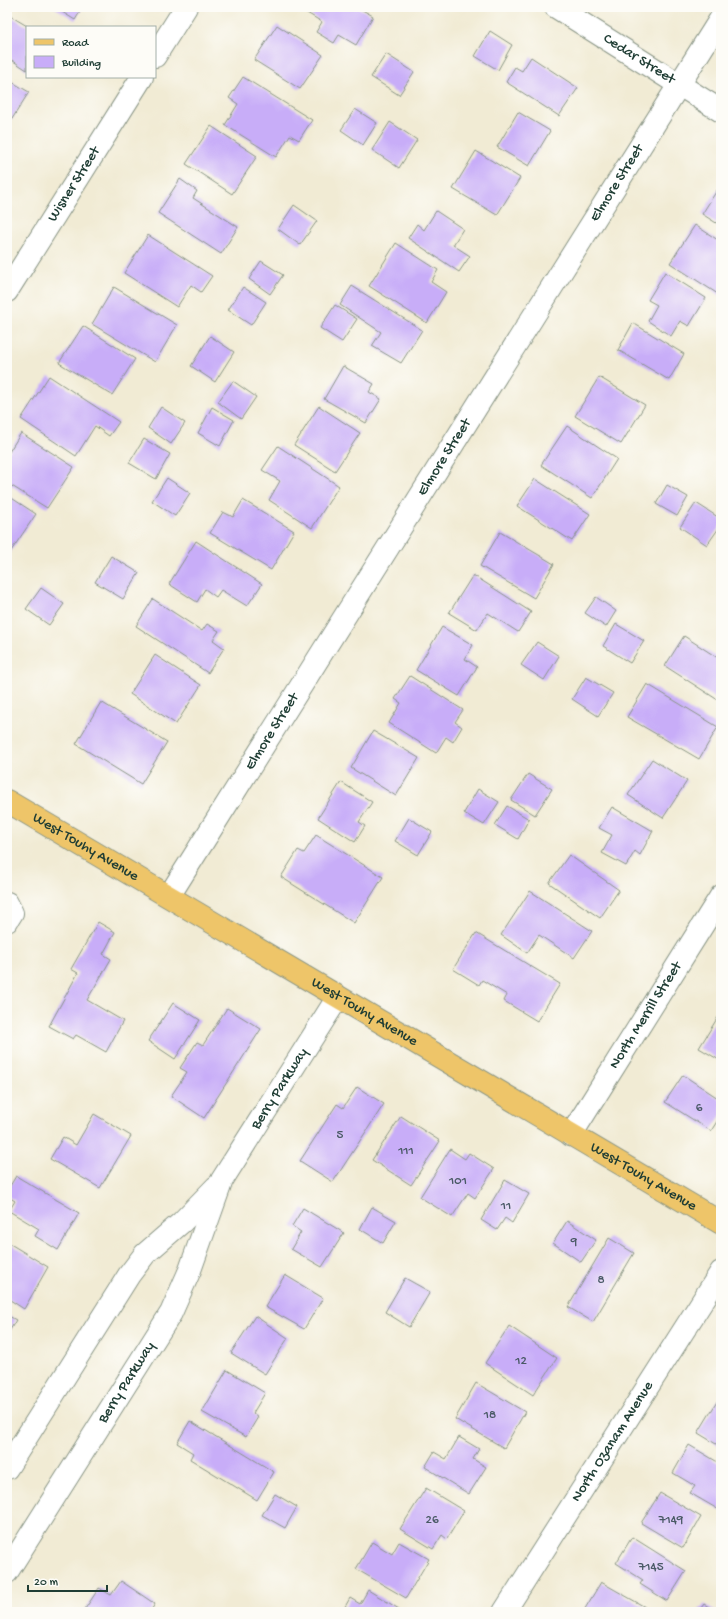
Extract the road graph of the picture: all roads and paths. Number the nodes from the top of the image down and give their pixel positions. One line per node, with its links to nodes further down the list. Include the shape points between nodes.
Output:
1 (186, 7): 4 (street)
2 (556, 7): 6 (street, Cedar Street)
3 (721, 18): 6 (street, Elmore Street)
4 (156, 54)
5 (141, 78): 8 (street, Wisner Street)
6 (679, 85): 7 (street, Cedar Street); 10 (street, Elmore Street)
7 (721, 111)
8 (7, 292)
9 (7, 801): 10 (main road, West Touhy Avenue)
10 (169, 896): 14 (main road, West Touhy Avenue)
11 (721, 896): 15 (street, North Merrill Street)
12 (7, 903): 13 (street, via 12,913)
13 (7, 921)
14 (338, 997): 15 (main road, West Touhy Avenue); 16 (street, Berry Parkway)
15 (571, 1135): 17 (main road, West Touhy Avenue)
16 (222, 1180): 19 (street, Berry Parkway, via 182,1222 145,1254 129,1275); 20 (street, Berry Parkway, via 190,1270 170,1313)
17 (721, 1223)
18 (721, 1272): 21 (street, North Ozanam Avenue)
19 (7, 1468)
20 (7, 1572)
21 (504, 1612)

